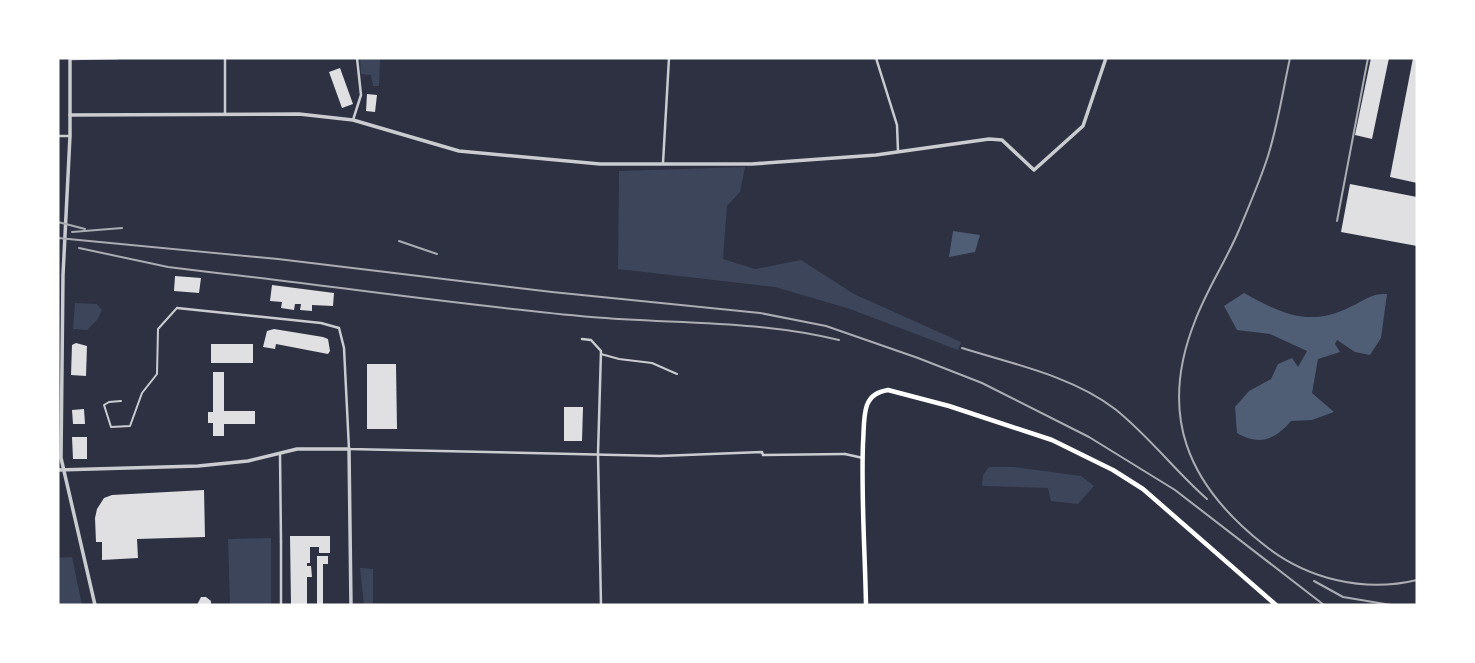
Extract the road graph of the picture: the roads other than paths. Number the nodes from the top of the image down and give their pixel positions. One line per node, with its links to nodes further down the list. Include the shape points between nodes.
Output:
1 (118, 58): 7 (street)
2 (225, 58): 8 (street)
3 (357, 58): 10 (street, via 360,95)
4 (669, 58): 14 (street)
5 (876, 58): 13 (street, via 897,125)
6 (1106, 58): 13 (street, via 1083,126 1034,170 1002,140)
7 (70, 59): 9 (street)
8 (225, 114): 9 (street); 10 (street)
9 (70, 115): 12 (street)
10 (353, 120): 14 (street, via 459,151 600,164)
11 (58, 136): 12 (street)
12 (70, 136): 15 (street)
13 (898, 151): 14 (street, via 752,163)
14 (663, 163)
15 (60, 282): 25 (street)
16 (177, 308): 20 (lane, via 158,329 157,374 142,393 130,426 111,427 104,405); 21 (street, via 339,328)
17 (582, 339): 18 (street, via 591,340)
18 (601, 354): 19 (lane, via 652,363); 23 (street)
19 (677, 374)
20 (121, 401)
21 (349, 449): 22 (street, via 317,447); 23 (street); 28 (street)
22 (280, 453): 25 (street, via 198,466); 27 (street)
23 (598, 454): 24 (street, via 762,452); 29 (street)
24 (863, 458): 30 (main road); 31 (main road, via 867,406 872,397 888,390 1052,440 1143,489)
25 (60, 470): 26 (street)
26 (94, 605)
27 (281, 605)
28 (351, 605)
29 (601, 605)
30 (866, 605)
31 (1276, 605)

